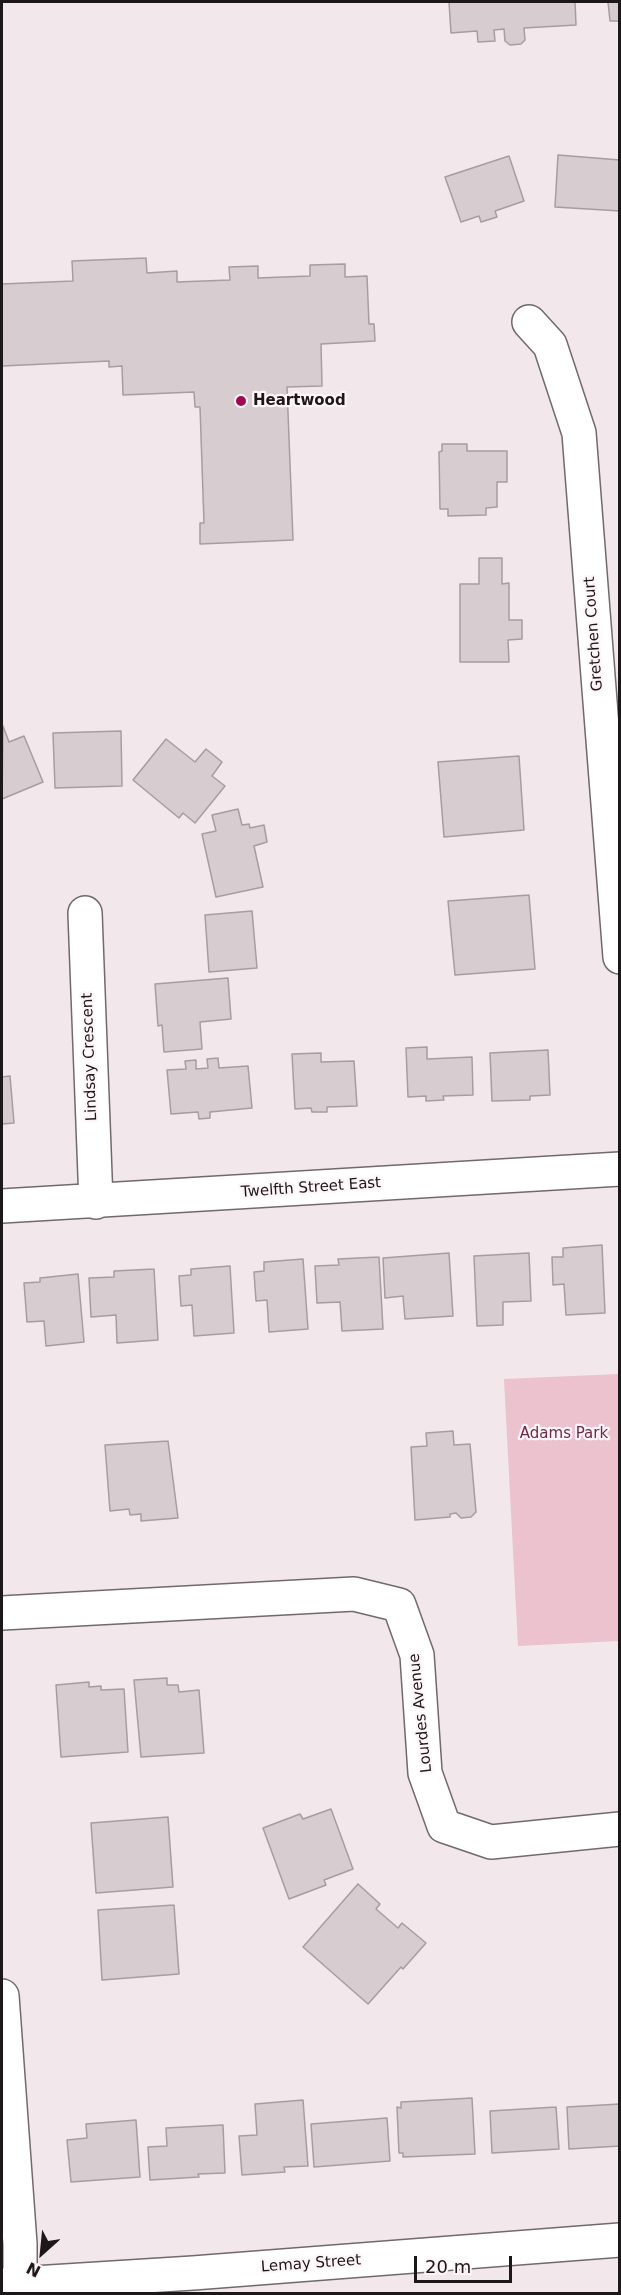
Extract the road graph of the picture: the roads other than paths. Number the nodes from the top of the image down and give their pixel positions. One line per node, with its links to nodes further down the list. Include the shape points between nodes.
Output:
1 (529, 322): 3 (street, Gretchen Court, via 550,345 579,433)
2 (85, 913): 5 (street, Lindsay Crescent)
3 (620, 957)
4 (620, 1168): 5 (street, Twelfth Street East)
5 (96, 1202): 6 (street, Twelfth Street East)
6 (2, 1206)
7 (2, 1613): 8 (street, Lourdes Avenue, via 354,1594 399,1605 417,1655 425,1773 444,1826 490,1842)
8 (620, 1829)
9 (2, 1996): 12 (street, via 20,2244)
10 (620, 2240): 11 (street, Lemay Street)
11 (195, 2283): 12 (street, Lemay Street)
12 (11, 2285)

